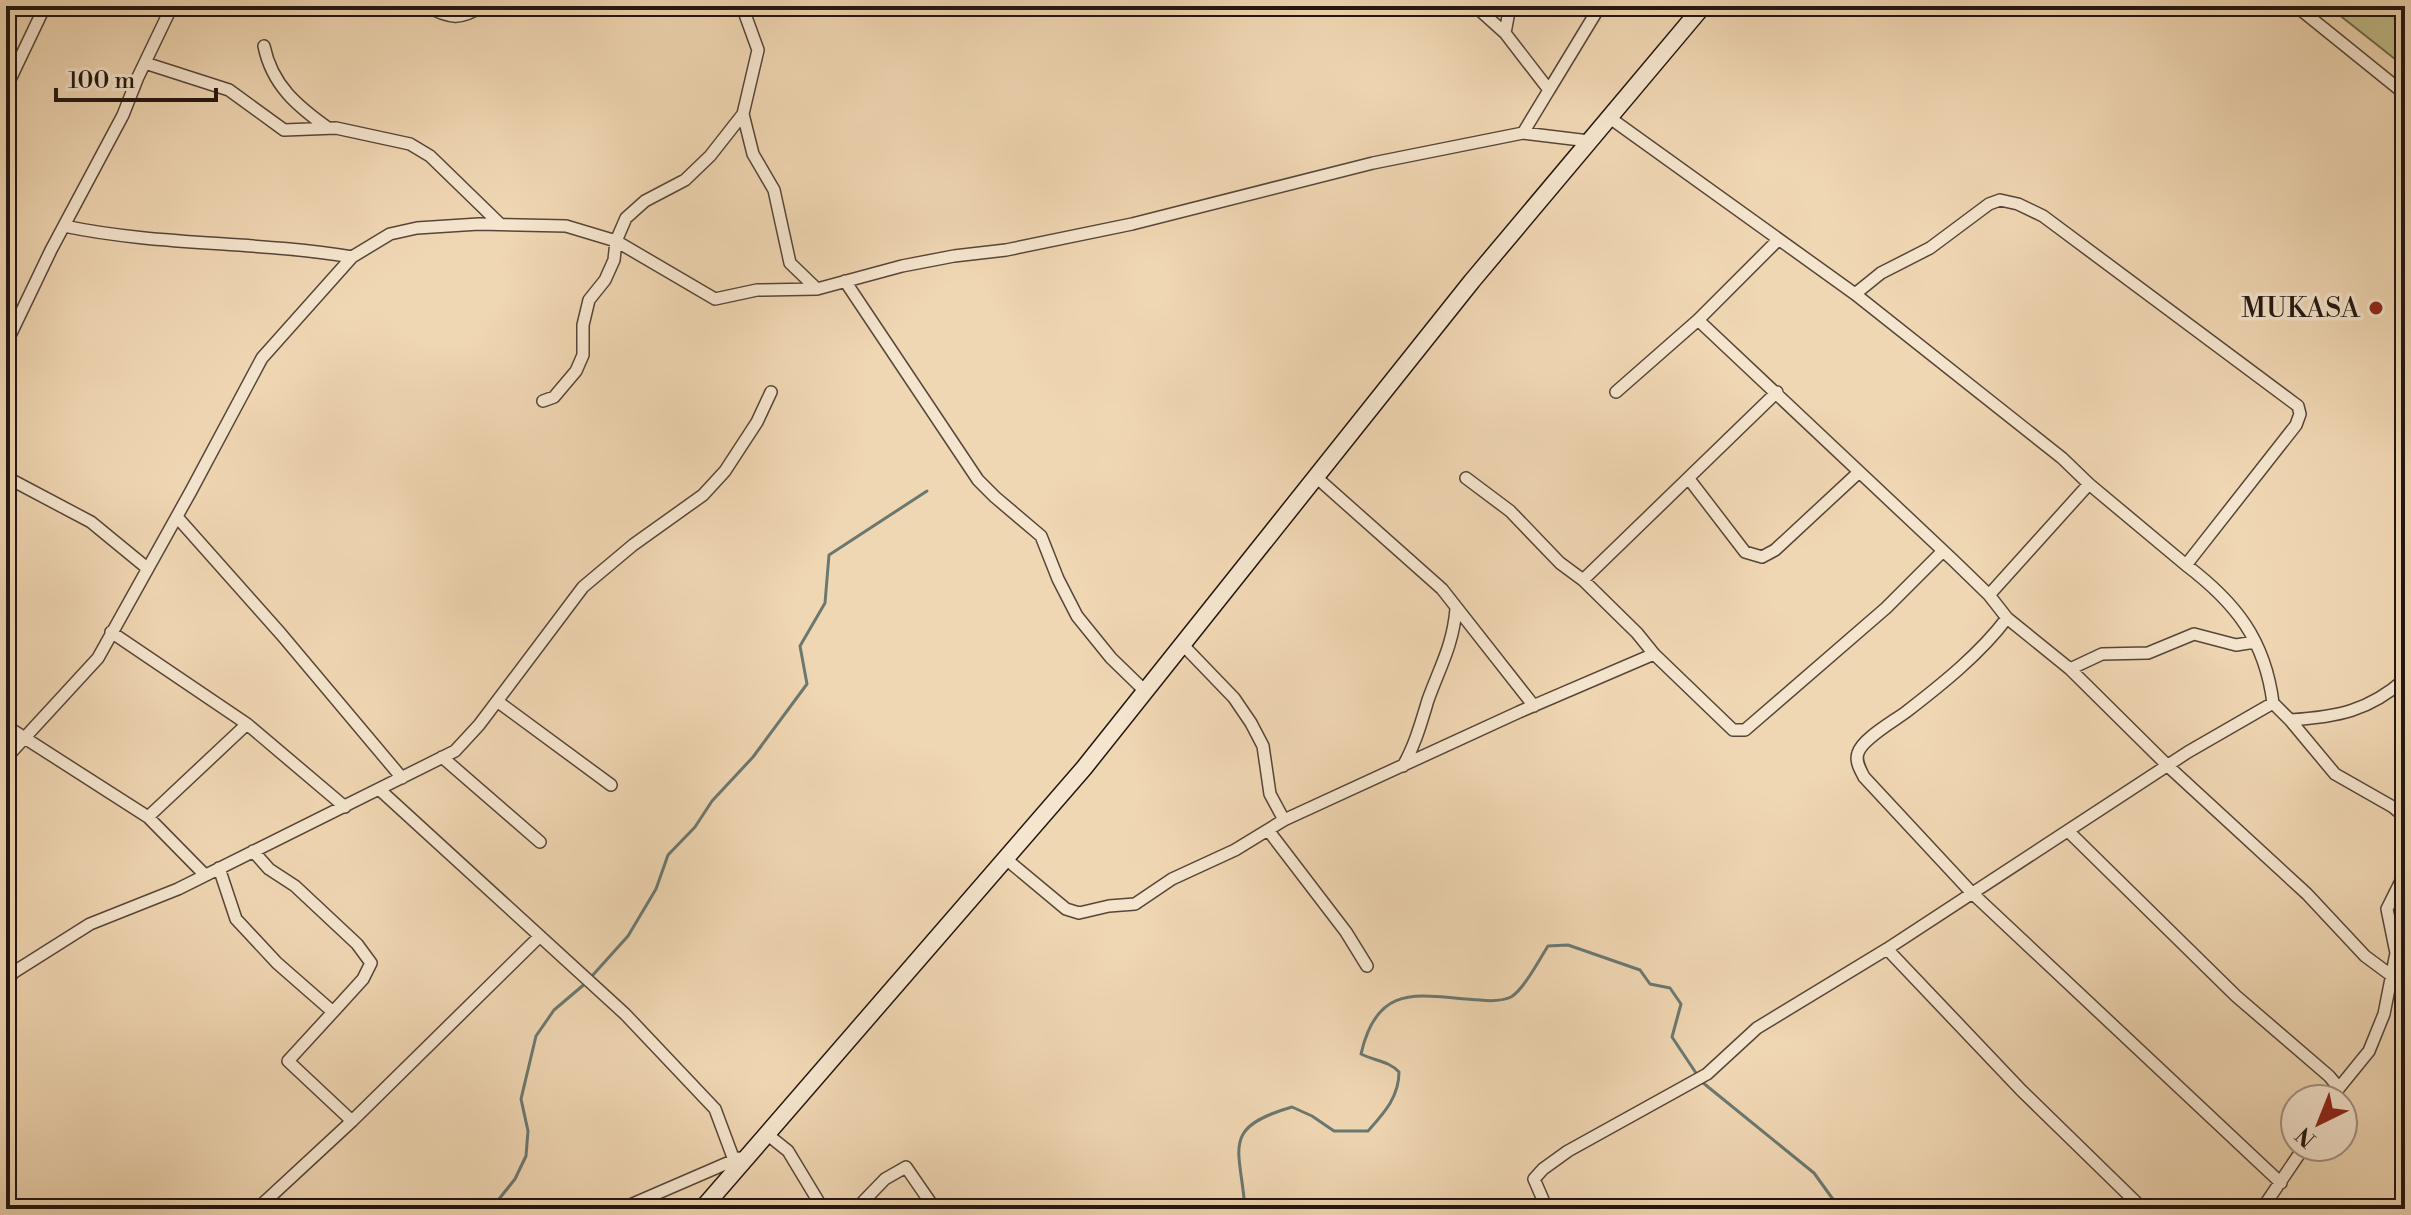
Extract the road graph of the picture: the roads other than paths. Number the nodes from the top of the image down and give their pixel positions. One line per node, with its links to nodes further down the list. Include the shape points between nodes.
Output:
1 (45, 6): 14 (street)
2 (172, 6): 13 (street)
3 (425, 6): 4 (street, via 460,17)
4 (482, 6)
5 (742, 6): 17 (street, via 758,50)
6 (1475, 6): 11 (street)
7 (1510, 6): 11 (street)
8 (1600, 6): 15 (street)
9 (1703, 6): 18 (main road)
10 (2296, 6): 16 (street)
11 (1505, 33): 15 (street)
12 (264, 46): 19 (street, via 268,68 287,93)
13 (145, 63): 19 (street, via 229,90 284,130); 23 (street)
14 (7, 82)
15 (1549, 90): 20 (street)
16 (2405, 94)
17 (743, 114): 25 (street, via 685,180 645,201 626,218); 28 (street, via 753,154 774,190 790,263)
18 (1610, 118): 21 (main road); 24 (street)
19 (328, 129): 22 (street, via 410,144 430,156)
20 (1523, 133): 21 (street); 27 (street, via 1373,163 1132,224)
21 (1589, 141): 38 (main road)
22 (500, 224): 25 (street, via 566,226); 26 (street, via 390,234)
23 (64, 226): 26 (street, via 143,240); 31 (street)
24 (1778, 240): 29 (street); 30 (street)
25 (616, 241): 28 (street, via 715,299 757,290); 35 (street, via 605,280 589,300 583,355 576,371 554,397)
26 (352, 257): 42 (street, via 262,358)
27 (845, 281): 28 (street); 56 (street, via 978,480 1041,536 1077,616)
28 (817, 289)
29 (1855, 294): 41 (street); 44 (street, via 1989,204 2018,204 2043,216 2298,406 2296,425)
30 (1698, 320): 33 (street); 34 (street)
31 (6, 344)
32 (771, 392): 57 (street, via 725,471 703,495 583,587)
33 (1616, 392)
34 (1777, 392): 36 (street); 40 (street)
35 (543, 401)
36 (1858, 473): 40 (street, via 1762,557 1745,552); 43 (street)
37 (6, 477): 45 (street, via 91,522)
38 (1316, 477): 48 (street, via 1442,589); 52 (main road)
39 (1466, 478): 46 (street, via 1510,511)
40 (1689, 479): 46 (street)
41 (2089, 484): 44 (street); 47 (street)
42 (177, 517): 45 (street); 68 (street)
43 (1943, 551): 47 (street); 53 (street, via 1886,608 1745,730 1733,730)
44 (2186, 565): 51 (street, via 2231,603)
45 (147, 568): 50 (street)
46 (1583, 580): 53 (street)
47 (1989, 595): 49 (street)
48 (1456, 609): 59 (street); 66 (street, via 1446,659)
49 (2007, 618): 54 (street); 83 (street, via 1858,752 1864,777)
50 (111, 632): 61 (street); 63 (street, via 98,658)
51 (2255, 642): 54 (street, via 2236,645 2194,634 2148,653 2102,654); 58 (street)
52 (1182, 644): 56 (main road); 74 (street, via 1251,723 1263,746 1270,794)
53 (1654, 654): 59 (street)
54 (2070, 669): 67 (street)
55 (2405, 679): 60 (street, via 2363,708)
56 (1145, 691): 79 (main road)
57 (497, 701): 64 (street, via 455,751); 69 (street)
58 (2273, 703): 60 (street); 67 (street)
59 (1534, 706): 66 (street)
60 (2290, 720): 73 (street, via 2335,774)
61 (247, 724): 71 (street); 72 (street)
62 (6, 726): 63 (street)
63 (24, 738): 65 (street); 72 (street)
64 (442, 757): 68 (street); 77 (street)
65 (6, 758)
66 (1402, 766): 74 (street)
67 (2169, 767): 76 (street); 87 (street)
68 (402, 778): 70 (street)
69 (611, 785)
70 (380, 790): 71 (street); 84 (street)
71 (345, 807): 78 (street)
72 (148, 817): 82 (street)
73 (2405, 817)
74 (1284, 820): 75 (street)
75 (1268, 830): 79 (street, via 1135,904 1079,913 1066,909); 86 (street)
76 (2068, 831): 83 (street); 90 (street, via 2236,996)
77 (540, 842)
78 (253, 851): 80 (street); 89 (street, via 357,944 371,963)
79 (1006, 859): 93 (main road)
80 (219, 868): 82 (street); 89 (street, via 236,919)
81 (2405, 873): 87 (street, via 2387,909 2396,944)
82 (205, 875): 88 (street, via 90,924)
83 (1971, 892): 85 (street); 97 (street)
84 (540, 936): 92 (street); 95 (street, via 625,1014 715,1109)
85 (1887, 949): 104 (street, via 1757,1028 1707,1074 1543,1169 1534,1179); 105 (street)
86 (1367, 966)
87 (2392, 976): 91 (street, via 2369,1051)
88 (6, 982)
89 (333, 1012): 92 (street, via 288,1061)
90 (2335, 1083)
91 (2343, 1083)
92 (352, 1121): 98 (street)
93 (768, 1135): 94 (main road); 101 (street, via 788,1151)
94 (754, 1151): 95 (street); 100 (main road)
95 (734, 1160): 99 (street)
96 (2294, 1163): 97 (street)
97 (2281, 1183): 106 (street)
98 (257, 1209)
99 (621, 1209)
100 (702, 1209)
101 (823, 1209)
102 (856, 1209): 103 (street, via 885,1179 906,1167)
103 (935, 1209)
104 (1547, 1209)
105 (2143, 1209)
106 (2262, 1209)

